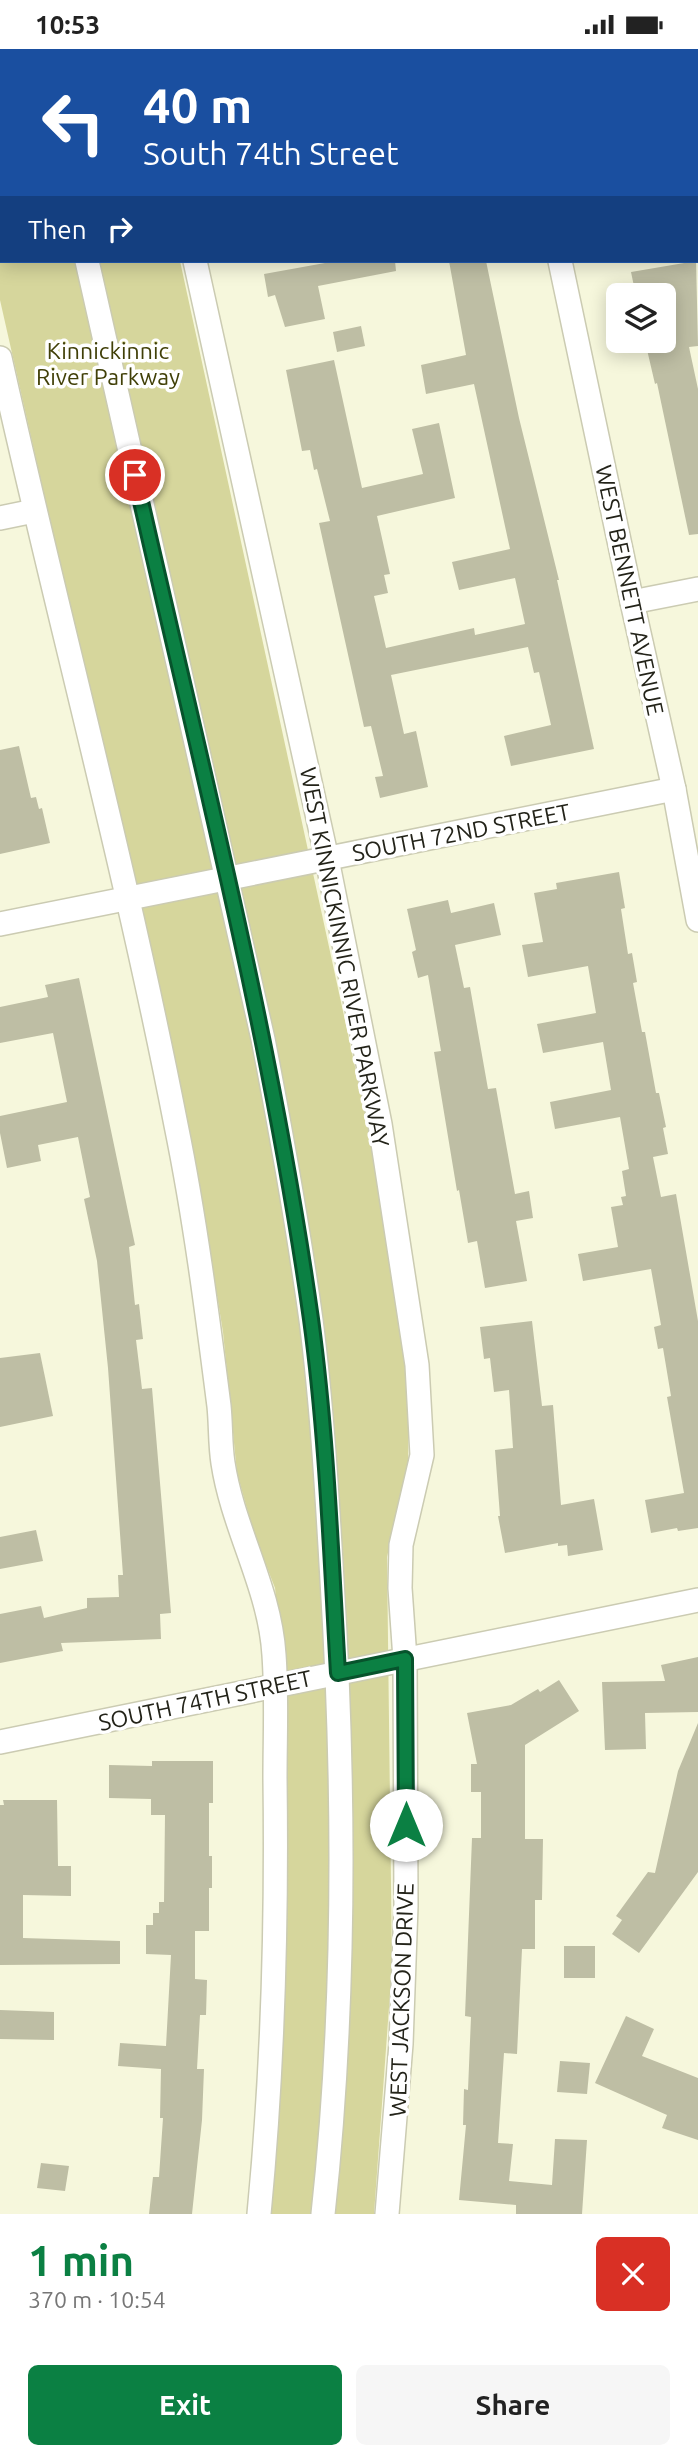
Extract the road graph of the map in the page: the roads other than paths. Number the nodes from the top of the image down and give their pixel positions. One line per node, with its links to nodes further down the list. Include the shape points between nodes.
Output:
1 (87, 263): 11 (street)
2 (195, 263): 10 (street, WEST KINNICKINNIC RIVER PARKWAY)
3 (560, 263): 8 (street, WEST BENNETT AVENUE)
4 (0, 358): 5 (street)
5 (34, 511): 6 (street); 12 (street)
6 (0, 518)
7 (698, 589): 8 (street)
8 (632, 602): 9 (street, WEST BENNETT AVENUE)
9 (674, 789): 10 (street, SOUTH 72ND STREET); 13 (street, WEST BENNETT AVENUE)
10 (327, 859): 11 (street, SOUTH 72ND STREET); 16 (street, WEST KINNICKINNIC RIVER PARKWAY, via 380,1124 417,1365 422,1455 401,1545)
11 (227, 879): 12 (street, SOUTH 72ND STREET); 17 (street, via 284,1147 311,1322 325,1453)
12 (128, 899): 14 (street, SOUTH 72ND STREET); 18 (street, via 177,1126 207,1315 227,1486 269,1618)
13 (698, 920)
14 (0, 924)
15 (698, 1600): 16 (street, SOUTH 74TH STREET)
16 (405, 1659): 17 (street, SOUTH 74TH STREET); 22 (street, WEST JACKSON DRIVE, via 406,1906 401,2044)
17 (338, 1673): 18 (street, SOUTH 74TH STREET); 21 (street, via 342,1849 334,2077)
18 (274, 1686): 19 (street, SOUTH 74TH STREET); 20 (street, via 273,2009)
19 (0, 1742)
20 (259, 2214)
21 (323, 2214)
22 (387, 2214)

